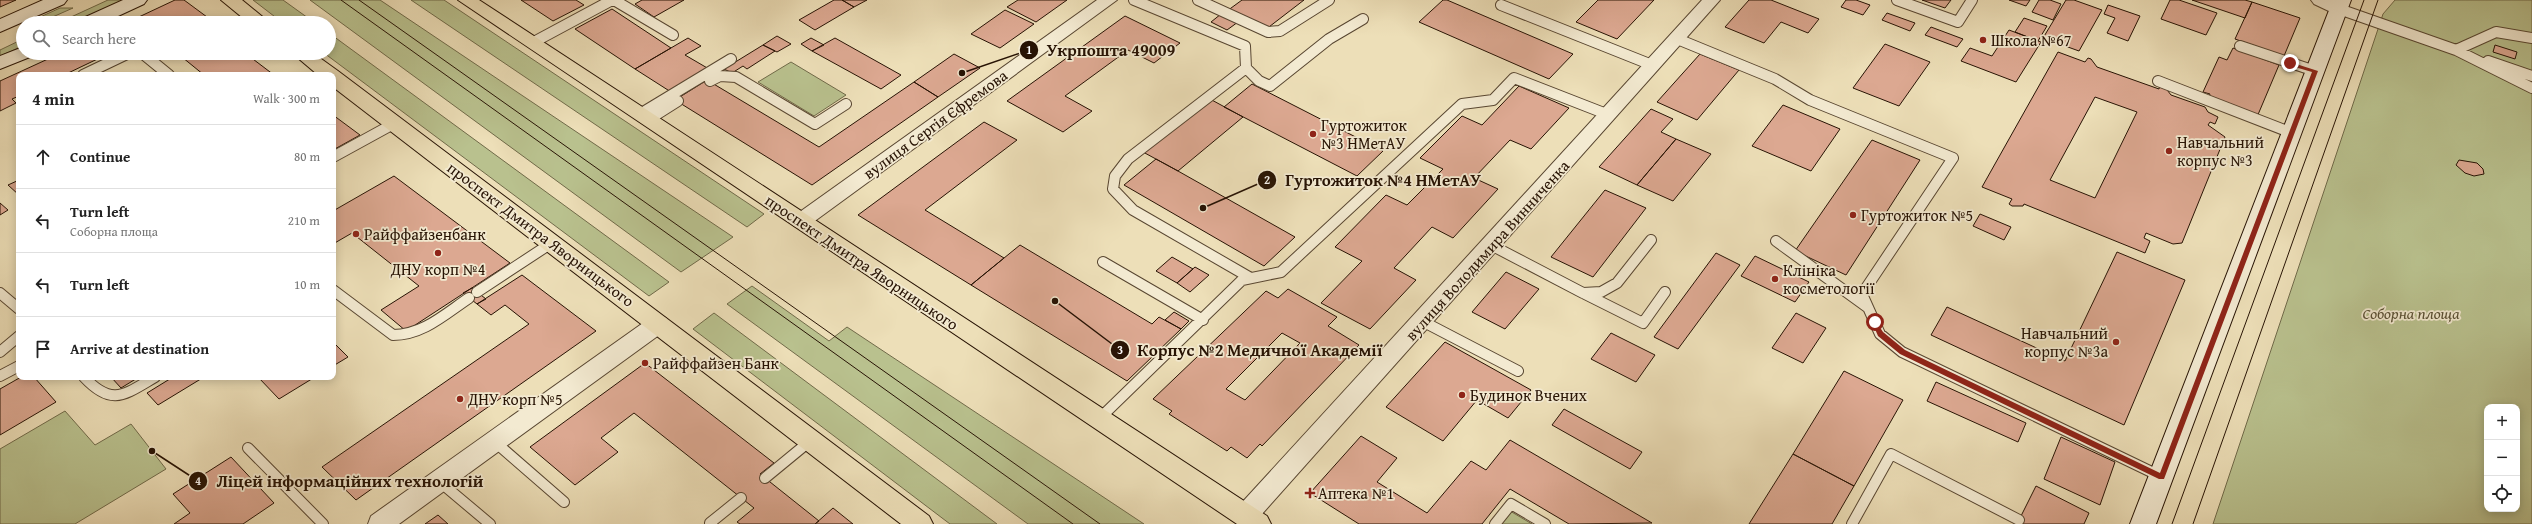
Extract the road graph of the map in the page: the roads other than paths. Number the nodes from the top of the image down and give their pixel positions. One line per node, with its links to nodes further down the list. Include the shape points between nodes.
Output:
1 (58, 0): 15 (main road)
2 (138, 0): 16 (main road)
3 (230, 0): 17 (main road)
4 (467, 0): 24 (main road, проспект Дмитра Яворницького)
5 (613, 0): 21 (lane); 24 (lane)
6 (1108, 0): 51 (street, вулиця Сергія Єфремова)
7 (1134, 0): 34 (lane, via 1245,46)
8 (1198, 0): 9 (lane, via 1268,32 1280,31)
9 (1329, 0)
10 (1711, 0): 22 (street, вулиця Володимира Винниченка)
11 (1897, 0): 12 (lane, via 1958,22)
12 (1972, 0)
13 (2334, 3): 26 (lane); 35 (main road)
14 (1501, 5): 33 (lane)
15 (22, 16)
16 (108, 16)
17 (252, 16)
18 (16, 19): 20 (main road)
19 (1363, 19): 34 (lane, via 1329,39 1270,86 1259,81)
20 (0, 26)
21 (673, 35)
22 (1676, 38): 33 (street, вулиця Володимира Винниченка); 63 (lane, via 1775,79 1810,100 1953,158 1862,294)
23 (2532, 38): 26 (lane, via 2496,32)
24 (532, 43): 47 (main road, проспект Дмитра Яворницького)
25 (2240, 46): 35 (lane)
26 (2456, 50): 39 (lane); 43 (lane)
27 (16, 56): 32 (main road)
28 (731, 59): 47 (lane)
29 (114, 60): 36 (lane)
30 (151, 60): 37 (lane)
31 (310, 60): 38 (main road, проспект Дмитра Яворницького)
32 (0, 63)
33 (1652, 65): 46 (street, вулиця Володимира Винниченка)
34 (1246, 68): 57 (lane, via 1128,159 1115,176 1113,189 1134,210)
35 (2315, 71): 49 (main road)
36 (89, 72)
37 (165, 72)
38 (327, 72)
39 (2532, 76)
40 (336, 79): 48 (main road, проспект Дмитра Яворницького)
41 (710, 81): 45 (lane, via 720,76 736,77 815,124)
42 (2158, 82): 49 (lane)
43 (2532, 88)
44 (678, 101): 47 (lane)
45 (846, 104)
46 (1609, 115): 55 (street, вулиця Володимира Винниченка); 57 (lane, via 1514,78 1493,100 1462,104 1281,272)
47 (644, 117): 51 (main road, проспект Дмитра Яворницького)
48 (395, 123): 50 (lane); 54 (main road, проспект Дмитра Яворницького)
49 (2292, 133): 78 (main road)
50 (336, 155)
51 (801, 221): 74 (main road, проспект Дмитра Яворницького)
52 (1651, 240): 61 (lane, via 1617,283 1601,292)
53 (1776, 241): 63 (lane, via 1812,270)
54 (552, 242): 58 (lane, via 421,329 401,336 393,335); 66 (main road, проспект Дмитра Яворницького)
55 (1491, 245): 61 (lane); 65 (street, вулиця Володимира Винниченка)
56 (1103, 262): 64 (lane)
57 (1249, 277): 64 (lane, via 1242,280)
58 (336, 292)
59 (1665, 292): 61 (lane, via 1643,323)
60 (0, 293): 62 (lane)
61 (1583, 293)
62 (16, 306)
63 (1869, 308): 78 (lane, via 1880,334 1902,352)
64 (1203, 320): 74 (lane)
65 (1422, 321): 70 (lane); 83 (street, вулиця Володимира Винниченка)
66 (658, 324): 75 (main road, проспект Дмитра Яворницького); 76 (street)
67 (16, 339): 68 (lane)
68 (0, 352)
69 (16, 368): 71 (lane)
70 (1518, 371)
71 (0, 376)
72 (87, 380): 73 (lane, via 98,392 106,395 132,390)
73 (150, 380)
74 (1099, 419): 83 (main road, проспект Дмитра Яворницького)
75 (810, 441): 79 (lane); 89 (main road, проспект Дмитра Яворницького)
76 (495, 442): 80 (street); 82 (lane)
77 (248, 448): 86 (lane)
78 (2162, 477): 93 (main road)
79 (765, 478)
80 (440, 482): 87 (street); 88 (lane)
81 (741, 498): 85 (lane)
82 (564, 502)
83 (1251, 520)
84 (2019, 520): 92 (lane, via 1891,454)
85 (710, 523)
86 (323, 524)
87 (380, 524)
88 (490, 524)
89 (920, 524)
90 (1495, 524): 91 (lane, via 1511,504)
91 (1545, 524)
92 (1852, 524)
93 (2143, 524)

